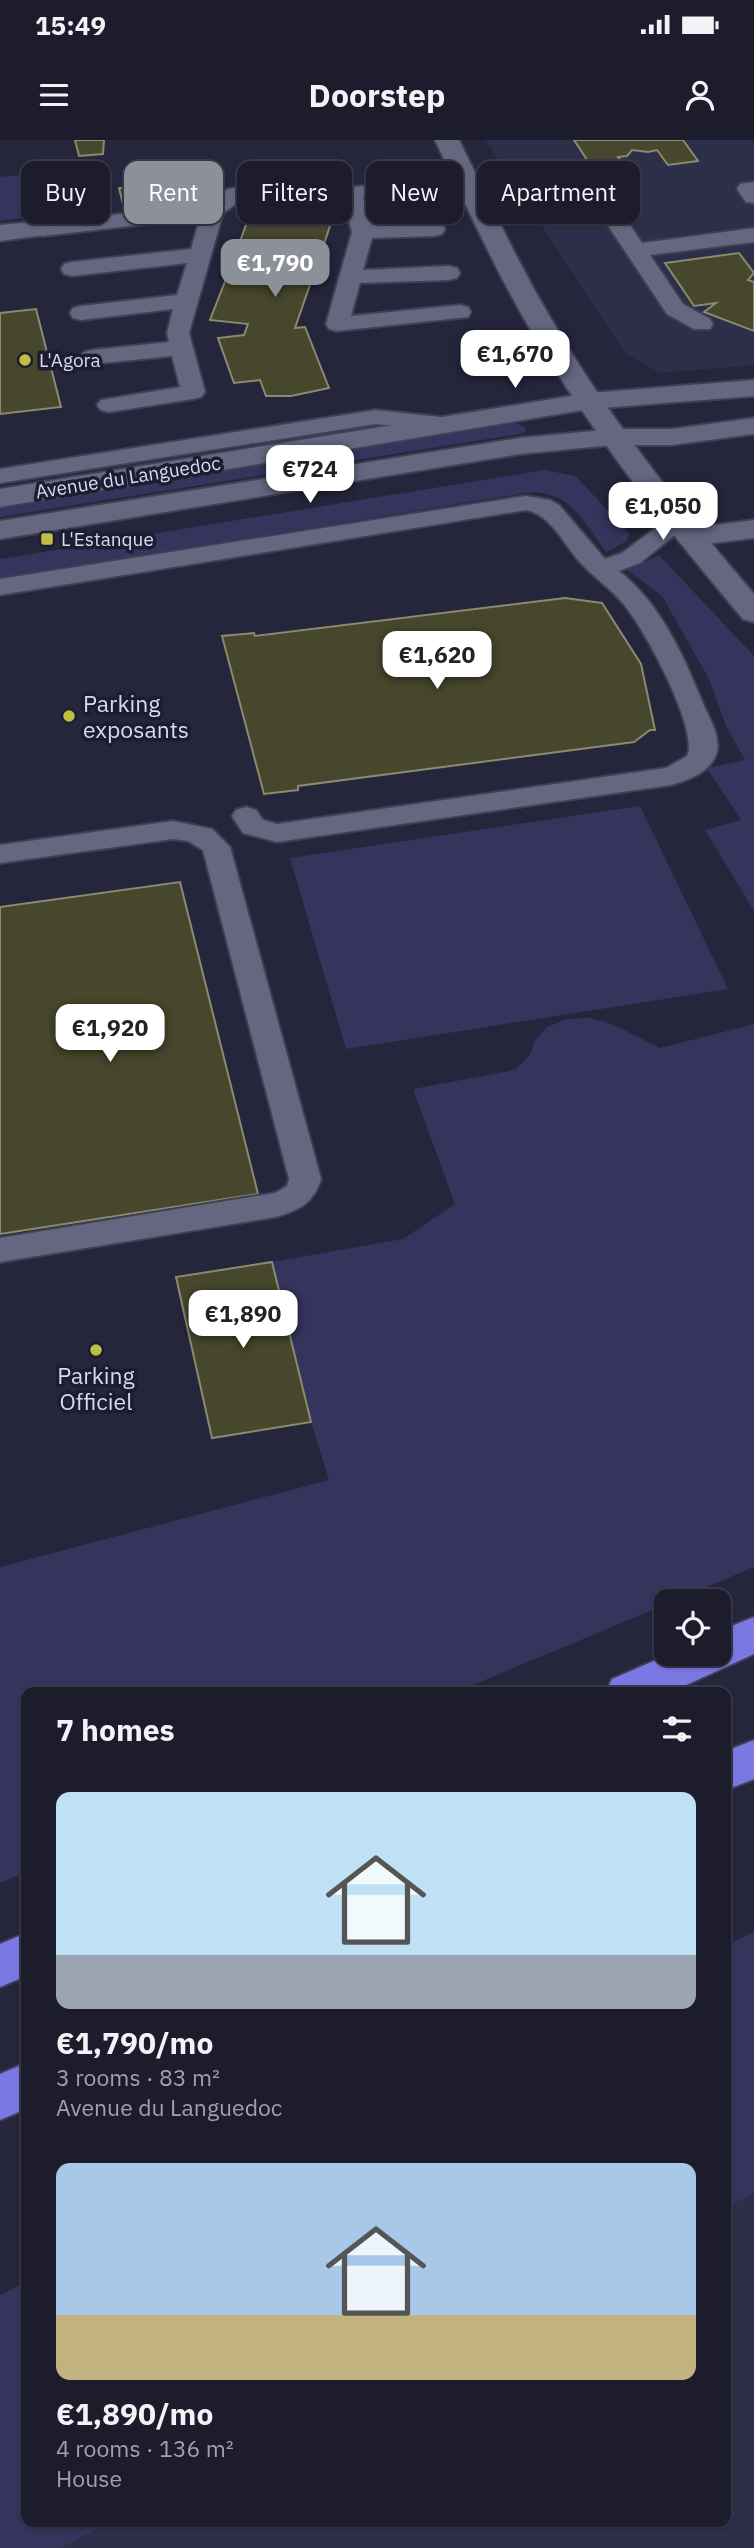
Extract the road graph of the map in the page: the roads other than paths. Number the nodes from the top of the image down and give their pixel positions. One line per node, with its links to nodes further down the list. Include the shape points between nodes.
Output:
1 (447, 140): 25 (street, via 549,339)
2 (754, 188): 4 (lane, via 748,189)
3 (352, 196): 10 (lane)
4 (754, 197)
5 (124, 220): 8 (lane)
6 (209, 224): 14 (lane)
7 (618, 224): 13 (lane)
8 (43, 229): 11 (street)
9 (434, 229): 10 (lane)
10 (363, 232): 17 (lane)
11 (0, 233)
12 (754, 235): 13 (lane)
13 (635, 250): 21 (lane, via 675,309)
14 (200, 255): 15 (lane); 18 (lane)
15 (72, 269)
16 (449, 273): 17 (lane)
17 (349, 277): 19 (lane, via 337,324)
18 (187, 301): 20 (lane); 22 (lane, via 178,333)
19 (460, 312)
20 (81, 313)
21 (702, 324)
22 (181, 348): 23 (lane); 26 (lane, via 193,392)
23 (92, 357)
24 (754, 388): 25 (street, Avenue du Languedoc)
25 (589, 401): 27 (street, Avenue du Languedoc); 29 (street)
26 (109, 405)
27 (450, 425): 30 (lane, via 376,417); 31 (street, Avenue du Languedoc)
28 (754, 426): 29 (street, Avenue du Languedoc, via 672,437)
29 (613, 437): 33 (street, Avenue du Languedoc, via 520,446); 34 (street)
30 (0, 476)
31 (0, 498)
32 (754, 529): 34 (street)
33 (0, 530)
34 (685, 530): 35 (lane); 37 (street)
35 (601, 569): 36 (lane, via 552,513 526,502); 38 (lane, via 625,588 670,653 703,746 702,756 690,768 671,776 278,833 253,827)
36 (0, 587)
37 (754, 613)
38 (246, 816)
39 (0, 854): 40 (lane, via 173,830 208,837 216,847 305,1180 301,1193 276,1205)
40 (0, 1250)
41 (754, 1635): 42 (highway)
42 (731, 1646)
43 (686, 1666): 44 (highway)
44 (638, 1687)
45 (754, 1759): 46 (highway)
46 (731, 1769)
47 (21, 1956): 48 (highway)
48 (0, 1966)
49 (21, 2088): 50 (highway)
50 (0, 2097)

